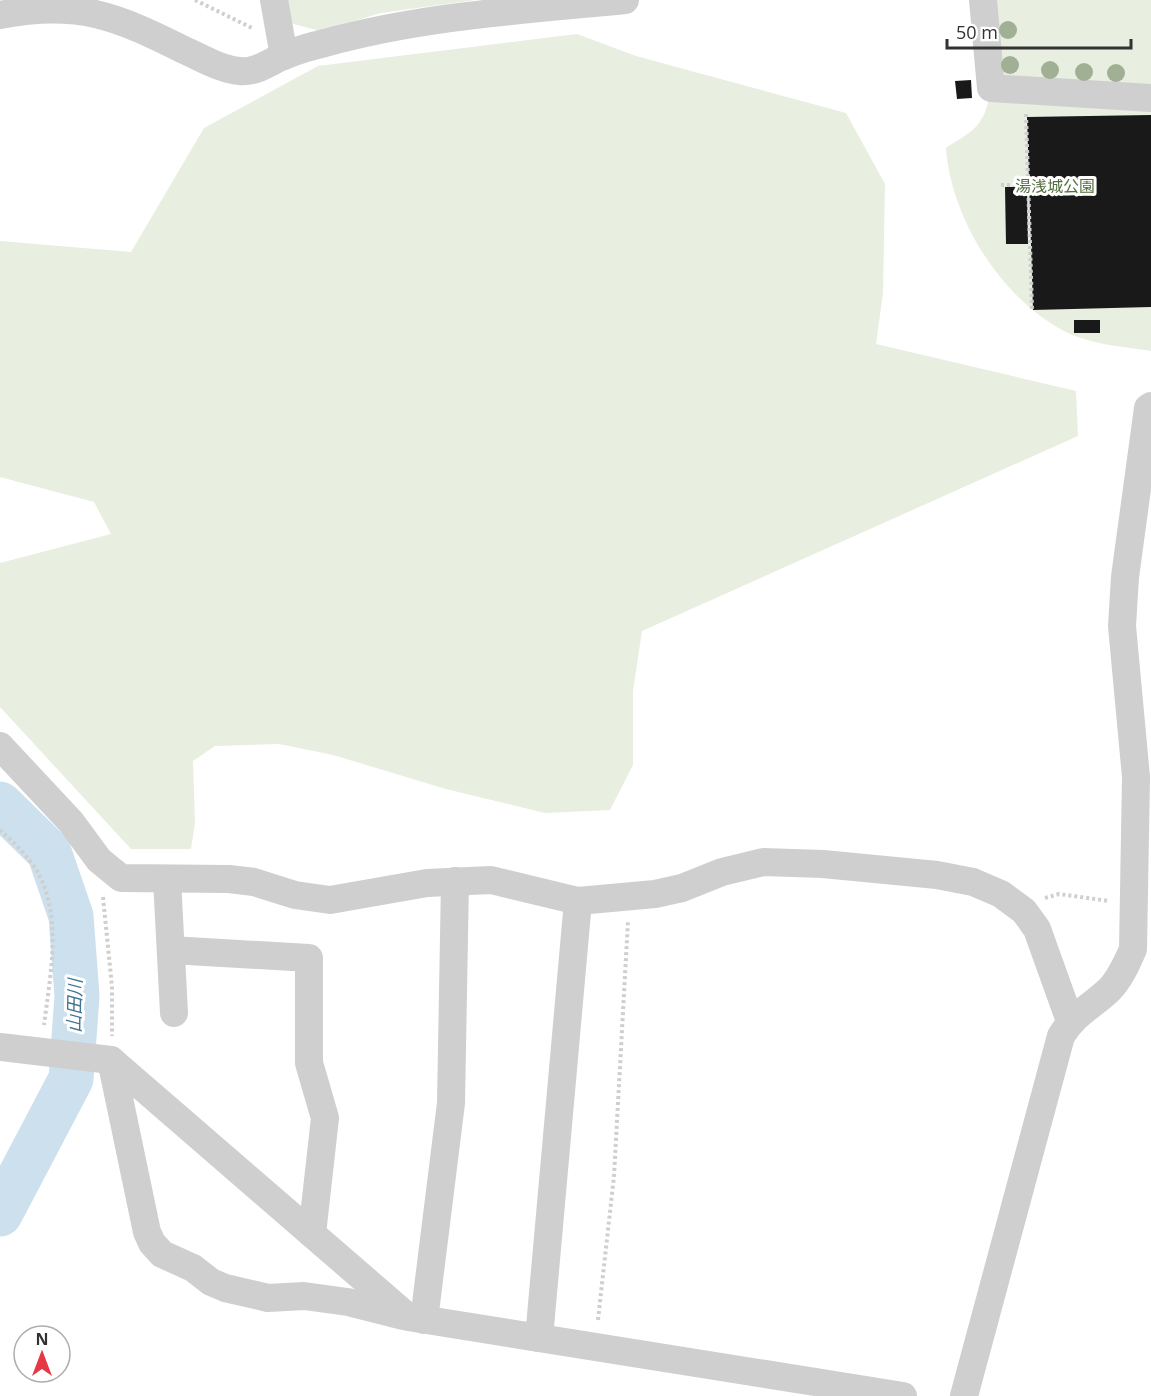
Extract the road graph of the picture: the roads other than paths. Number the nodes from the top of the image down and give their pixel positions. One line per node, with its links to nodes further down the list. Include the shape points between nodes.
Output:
1 (274, 0): 5 (street)
2 (626, 0): 5 (street, via 402,24)
3 (983, 0): 6 (street, via 991,88)
4 (0, 15): 5 (street, via 44,5 92,7 211,63 241,71 254,70)
5 (283, 49)
6 (1151, 98)
7 (1151, 406): 14 (street, via 1125,578 1122,626 1136,777 1133,948 1109,990)
8 (0, 746): 9 (street, via 71,822 99,860 121,878)
9 (166, 879): 10 (street, via 254,882 295,895 330,900); 12 (street)
10 (455, 880): 11 (street, via 491,880); 18 (street, via 451,1103)
11 (578, 901): 14 (street, via 682,888 763,862 937,875 973,882 1001,894 1024,911 1037,929); 19 (street)
12 (171, 950): 13 (street); 17 (street, via 309,958 309,1063 325,1118)
13 (174, 1013)
14 (1070, 1021): 21 (street, via 1054,1055)
15 (0, 1047): 16 (street)
16 (107, 1059): 17 (street); 18 (street, via 147,1232 162,1254 225,1288 268,1298 304,1296 348,1302)
17 (312, 1234): 18 (street)
18 (416, 1318): 19 (street)
19 (539, 1338): 20 (street)
20 (903, 1396)
21 (964, 1396)

